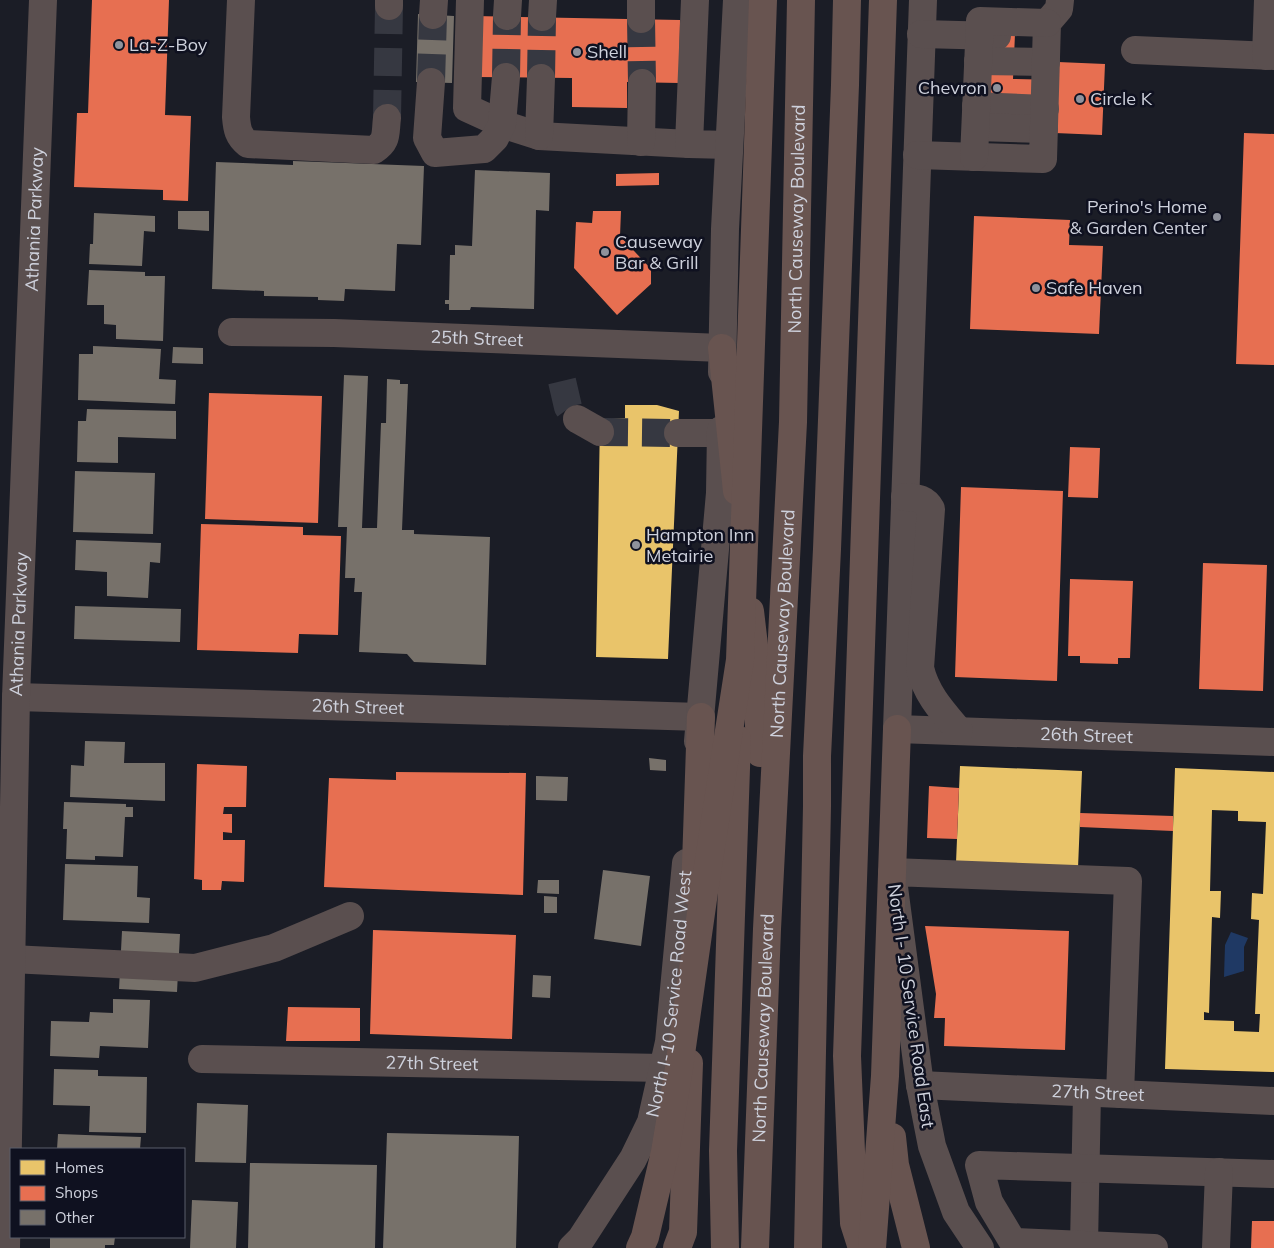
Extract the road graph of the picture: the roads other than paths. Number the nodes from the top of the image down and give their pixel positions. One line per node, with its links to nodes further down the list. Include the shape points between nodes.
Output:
1 (43, 0): 38 (street, Athania Parkway)
2 (241, 0): 23 (street, via 236,117 237,131 248,144 374,150 382,145 385,138)
3 (470, 0): 25 (street, via 468,108)
4 (695, 0): 28 (street)
5 (733, 0): 6 (street)
6 (737, 0): 29 (street)
7 (763, 0): 37 (highway, bridge)
8 (801, 0): 45 (highway, North Causeway Boulevard, via 792,422)
9 (847, 0): 64 (highway, via 817,756)
10 (883, 0): 65 (highway, via 847,1056 854,1222)
11 (923, 0): 14 (street)
12 (1268, 0): 17 (street)
13 (1050, 31): 15 (street); 15 (street, via 980,22); 24 (street)
14 (921, 34): 15 (street); 30 (street)
15 (979, 48): 22 (street)
16 (1135, 50): 17 (street)
17 (1270, 56)
18 (506, 77): 25 (street)
19 (541, 78): 26 (street)
20 (431, 82): 25 (street, via 427,138 434,153 484,150)
21 (642, 82): 27 (street)
22 (976, 117): 24 (street); 31 (street)
23 (387, 118)
24 (1044, 119): 31 (street, via 1043,160)
25 (502, 124): 26 (street)
26 (539, 136): 27 (street)
27 (641, 142): 28 (street)
28 (689, 144): 29 (street)
29 (729, 145): 33 (street)
30 (917, 155): 31 (street); 36 (street)
31 (974, 157)
32 (232, 332): 33 (street, 25th Street)
33 (722, 348): 35 (street); 45 (highway, via 757,671)
34 (678, 433): 35 (street)
35 (721, 433): 39 (street, via 720,493)
36 (905, 497): 40 (street); 41 (street, via 920,498 931,509 920,668 923,681 933,700)
37 (740, 660): 60 (highway, bridge, via 665,1152); 62 (highway, bridge, via 723,1151)
38 (16, 697): 39 (street, 26th Street); 46 (street, Athania Parkway)
39 (700, 717): 48 (street, North I-10 Service Road West, via 669,1042); 61 (highway, via 683,1232)
40 (897, 729): 41 (street, 26th Street); 43 (highway)
41 (959, 731): 42 (street, 26th Street)
42 (1274, 742)
43 (892, 872): 49 (highway); 50 (street, North I- 10 Service Road East); 52 (street, via 1128,881)
44 (350, 916): 46 (street, via 274,948 196,968)
45 (767, 929): 63 (highway, North Causeway Boulevard)
46 (11, 959): 58 (street, Athania Parkway)
47 (202, 1060): 48 (street, 27th Street)
48 (663, 1068): 59 (street, North I-10 Service Road West, via 651,1122 633,1159)
49 (885, 1076): 66 (highway); 67 (highway, via 895,1165)
50 (920, 1085): 51 (street, 27th Street); 68 (street, North I- 10 Service Road East, via 932,1146 956,1212)
51 (1087, 1093): 52 (street, 27th Street); 54 (street)
52 (1120, 1094): 53 (street, 27th Street)
53 (1274, 1101)
54 (1086, 1168): 55 (street); 57 (street); 57 (street, via 979,1165 989,1202 1012,1242)
55 (1219, 1172): 56 (street); 70 (street)
56 (1274, 1174)
57 (1084, 1245): 69 (street)
58 (6, 1248)
59 (572, 1248)
60 (640, 1248)
61 (677, 1248)
62 (725, 1248)
63 (755, 1248)
64 (808, 1248)
65 (862, 1248)
66 (872, 1248)
67 (916, 1248)
68 (980, 1248)
69 (1154, 1248)
70 (1216, 1248)

